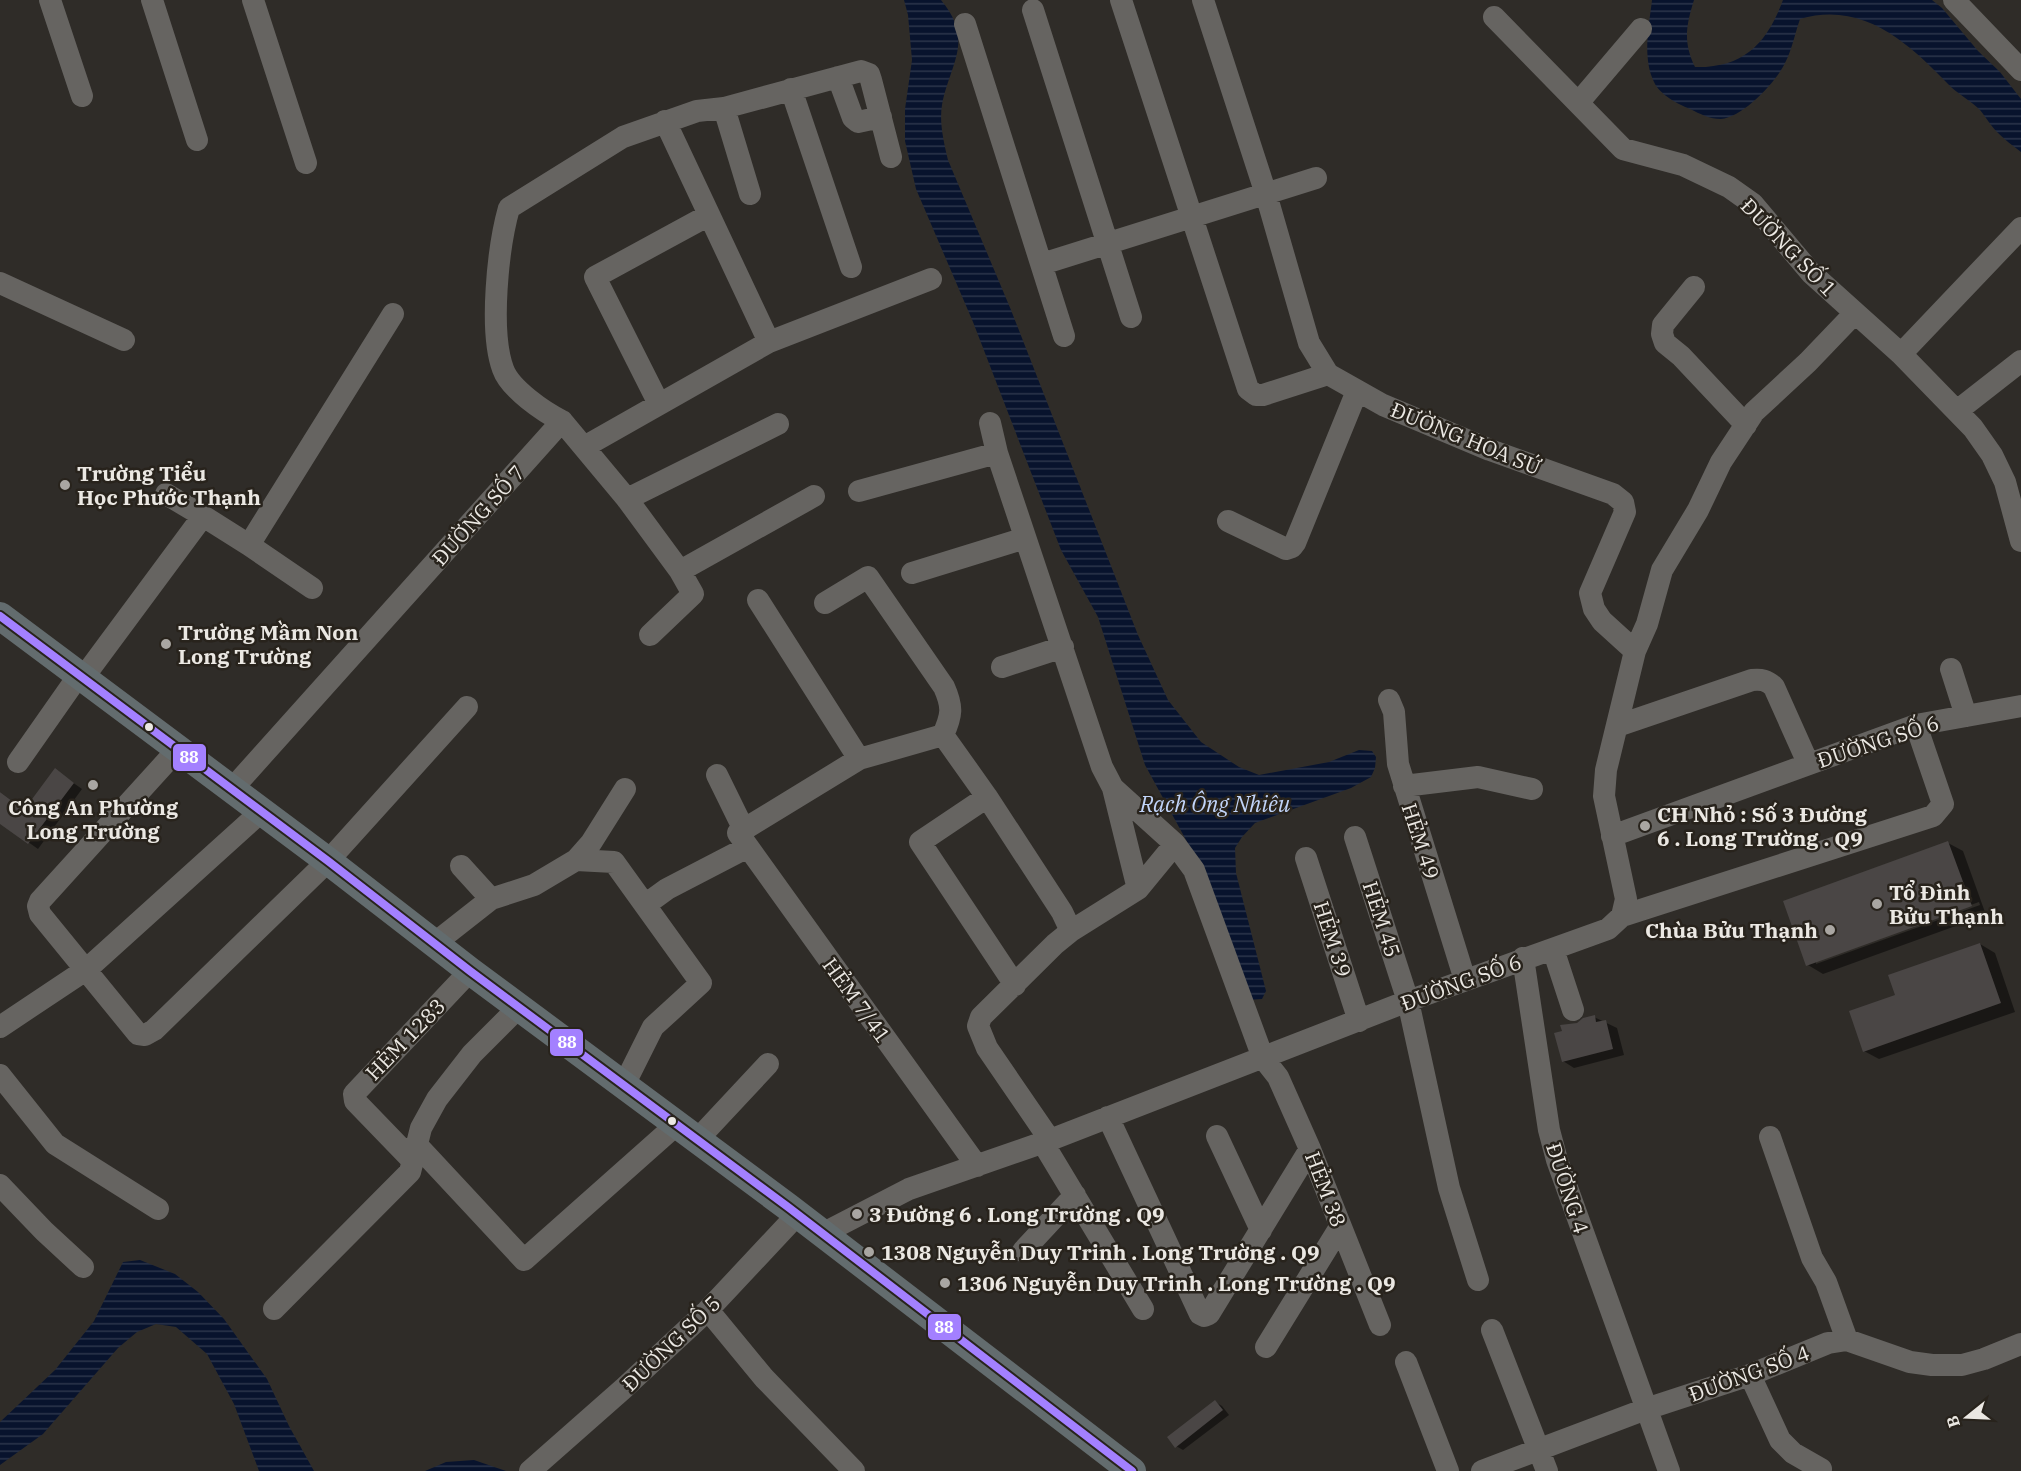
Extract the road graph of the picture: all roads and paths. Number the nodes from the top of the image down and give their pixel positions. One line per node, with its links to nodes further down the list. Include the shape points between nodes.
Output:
1 (50, 0): 14 (street)
2 (152, 0): 19 (street)
3 (253, 0): 21 (street)
4 (1121, 0): 26 (street)
5 (1203, 0): 24 (street, ĐƯỜNG HOA SỨ)
6 (1954, 0): 11 (street)
7 (1033, 10): 28 (street)
8 (1494, 17): 15 (street, ĐƯỜNG SỐ 1)
9 (965, 24): 29 (street)
10 (1641, 29): 15 (street)
11 (2021, 70)
12 (838, 77): 13 (street); 17 (street, via 853,118 858,122); 17 (street, via 861,70 869,74)
13 (791, 90): 16 (street); 30 (street)
14 (82, 96)
15 (1579, 102): 35 (street, ĐƯỜNG SỐ 1, via 1623,149 1683,165 1729,187 1753,204 1811,273)
16 (724, 108): 18 (street); 23 (street)
17 (881, 117): 20 (street)
18 (665, 121): 25 (street); 46 (street, via 623,137 509,208 502,233 495,329 504,371 526,398)
19 (197, 140)
20 (891, 157)
21 (306, 163)
22 (1316, 178): 24 (street)
23 (750, 194)
24 (1266, 194): 26 (street); 42 (street, ĐƯỜNG HOA SỨ, via 1309,343)
25 (709, 215): 39 (street); 44 (street, via 596,277)
26 (1191, 217): 28 (street); 42 (street, via 1248,389 1263,395)
27 (2021, 228): 40 (street)
28 (1108, 243): 29 (street); 36 (street)
29 (1042, 264): 37 (street)
30 (851, 267)
31 (931, 279): 39 (street)
32 (0, 283): 38 (street)
33 (1694, 287): 49 (street, via 1662,325 1665,343)
34 (393, 314): 60 (street)
35 (1854, 314): 40 (street, ĐƯỜNG SỐ 1); 49 (street, via 1754,412)
36 (1131, 317)
37 (1064, 336)
38 (124, 340)
39 (769, 342): 44 (street)
40 (1901, 354): 45 (street, ĐƯỜNG SỐ 1)
41 (2021, 361): 45 (street)
42 (1328, 374): 43 (street, ĐƯỜNG HOA SỨ)
43 (1357, 390): 57 (street, via 1292,548); 69 (street, ĐƯỜNG HOA SỨ, via 1404,414 1613,494 1623,502 1624,512 1590,593 1602,621)
44 (659, 404): 50 (street)
45 (1957, 411): 59 (street, ĐƯỜNG SỐ 1, via 1992,455 2005,482)
46 (562, 421): 50 (street); 87 (street, ĐƯỜNG SỐ 7)
47 (990, 423): 51 (street)
48 (778, 424): 55 (street)
49 (1746, 425): 69 (street, via 1721,462 1662,570)
50 (584, 447): 55 (street)
51 (997, 453): 52 (street); 58 (street)
52 (859, 492)
53 (166, 494): 56 (street)
54 (814, 495): 61 (street)
55 (627, 499): 61 (street)
56 (203, 516): 60 (street); 72 (street)
57 (1228, 521)
58 (1025, 538): 62 (street); 68 (street)
59 (2021, 541)
60 (249, 544): 63 (street)
61 (680, 571): 67 (street, via 693,594)
62 (912, 573)
63 (312, 588)
64 (758, 600): 81 (street)
65 (825, 603): 79 (street, via 868,577 944,687 951,717)
66 (0, 616): 72 (main road)
67 (650, 635)
68 (1063, 647): 70 (street); 86 (street, via 1102,767)
69 (1635, 651): 78 (street)
70 (1002, 667)
71 (1951, 669): 76 (street)
72 (81, 677): 80 (main road); 82 (street)
73 (1389, 700): 85 (street, HẺM 49)
74 (2021, 706): 76 (street, ĐƯỜNG SỐ 6)
75 (467, 707): 98 (street)
76 (1966, 716): 77 (street, ĐƯỜNG SỐ 6)
77 (1916, 725): 83 (street, ĐƯỜNG SỐ 6); 103 (street, ĐƯỜNG SỐ 6, via 1943,804 1933,816)
78 (1617, 726): 83 (street, via 1752,680 1769,682); 92 (street, via 1604,796)
79 (943, 735): 81 (street); 90 (street)
80 (178, 749): 87 (main road); 108 (street, via 40,901 40,914)
81 (859, 759): 93 (street)
82 (18, 762)
83 (1808, 764): 92 (street, ĐƯỜNG SỐ 6)
84 (717, 775): 93 (street, HẺM 7/41)
85 (1404, 786): 89 (street, via 1478,777); 110 (street, HẺM 49)
86 (1113, 788): 95 (street, HẺM 38); 100 (street)
87 (232, 789): 91 (main road)
88 (625, 789): 97 (street)
89 (1532, 789)
90 (987, 797): 104 (street); 111 (street, via 920,842)
91 (262, 811): 98 (main road); 108 (street)
92 (1612, 836): 103 (street, via 1626,899)
93 (743, 837): 102 (street); 128 (street, HẺM 7/41)
94 (1355, 837): 112 (street, HẺM 45)
95 (1175, 844): 100 (street); 117 (street, HẺM 38, via 1194,870)
96 (1306, 858): 115 (street, HẺM 39)
97 (576, 860): 101 (street, via 534,885); 102 (street, via 614,862)
98 (328, 861): 105 (main road); 108 (street, via 145,1035 138,1034)
99 (461, 866): 101 (street)
100 (1138, 889): 104 (street)
101 (491, 898): 105 (street)
102 (645, 904): 120 (street, via 700,983 653,1027)
103 (1622, 916): 106 (street, ĐƯỜNG SỐ 6, via 1608,929)
104 (1071, 931): 111 (street)
105 (435, 943): 109 (main road)
106 (1553, 948): 107 (street, ĐƯỜNG SỐ 6); 114 (street)
107 (1523, 958): 110 (street, ĐƯỜNG SỐ 6); 148 (street, ĐƯỜNG 4, via 1557,1161)
108 (87, 969): 116 (street)
109 (470, 970): 113 (main road); 127 (street, HẺM 1283, via 354,1094 355,1101)
110 (1465, 980): 112 (street, ĐƯỜNG SỐ 6)
111 (1015, 985): 125 (street, via 981,1017 978,1026 987,1048)
112 (1408, 1001): 115 (street, ĐƯỜNG SỐ 6); 138 (street, HẺM 45, via 1449,1188)
113 (519, 1007): 120 (main road); 127 (street, via 472,1054 437,1099 421,1128)
114 (1573, 1010)
115 (1359, 1021): 117 (street, ĐƯỜNG SỐ 6)
116 (0, 1027)
117 (1263, 1058): 121 (street, ĐƯỜNG SỐ 6); 126 (street, HẺM 38, via 1278,1077)
118 (768, 1064): 122 (street)
119 (0, 1075): 131 (street, via 55,1144)
120 (624, 1085): 122 (main road)
121 (1108, 1117): 125 (street, ĐƯỜNG SỐ 6); 134 (street, via 1200,1314 1209,1314)
122 (687, 1133): 127 (street, via 589,1203 524,1260); 132 (main road)
123 (1217, 1136): 134 (street)
124 (1770, 1137): 144 (street, via 1808,1246)
125 (1047, 1142): 128 (street, ĐƯỜNG SỐ 6); 130 (street)
126 (1310, 1149): 133 (street, HẺM 38); 134 (street)
127 (415, 1152): 139 (street, via 410,1172)
128 (977, 1166): 135 (street, ĐƯỜNG SỐ 6, via 909,1189)
129 (0, 1185): 137 (street)
130 (1075, 1195): 136 (street); 141 (street)
131 (158, 1209)
132 (792, 1211): 135 (main road); 140 (street, ĐƯỜNG SỐ 5)
133 (1340, 1227): 142 (street, HẺM 38); 146 (street)
134 (1261, 1230)
135 (822, 1234): 151 (main road)
136 (1023, 1251)
137 (83, 1267)
138 (1478, 1280)
139 (274, 1309)
140 (709, 1309): 150 (street, ĐƯỜNG SỐ 5); 153 (street, via 764,1378)
141 (1143, 1309)
142 (1380, 1325)
143 (1492, 1330): 149 (street)
144 (1847, 1340): 145 (street, via 1910,1362 1932,1365 1962,1365); 147 (street, ĐƯỜNG SỐ 4, via 1828,1343)
145 (2021, 1344)
146 (1266, 1347)
147 (1750, 1375): 148 (street, ĐƯỜNG SỐ 4); 152 (street, via 1780,1440 1793,1453)
148 (1646, 1409): 149 (street, ĐƯỜNG SỐ 4); 158 (street, ĐƯỜNG 4)
149 (1538, 1449): 156 (street, ĐƯỜNG SỐ 4); 157 (street)
150 (535, 1467)
151 (1117, 1468)
152 (1821, 1469)
153 (854, 1471)
154 (1436, 1471): 155 (street, via 1401,1366)
155 (1448, 1471)
156 (1482, 1471)
157 (1547, 1471)
158 (1669, 1471)

